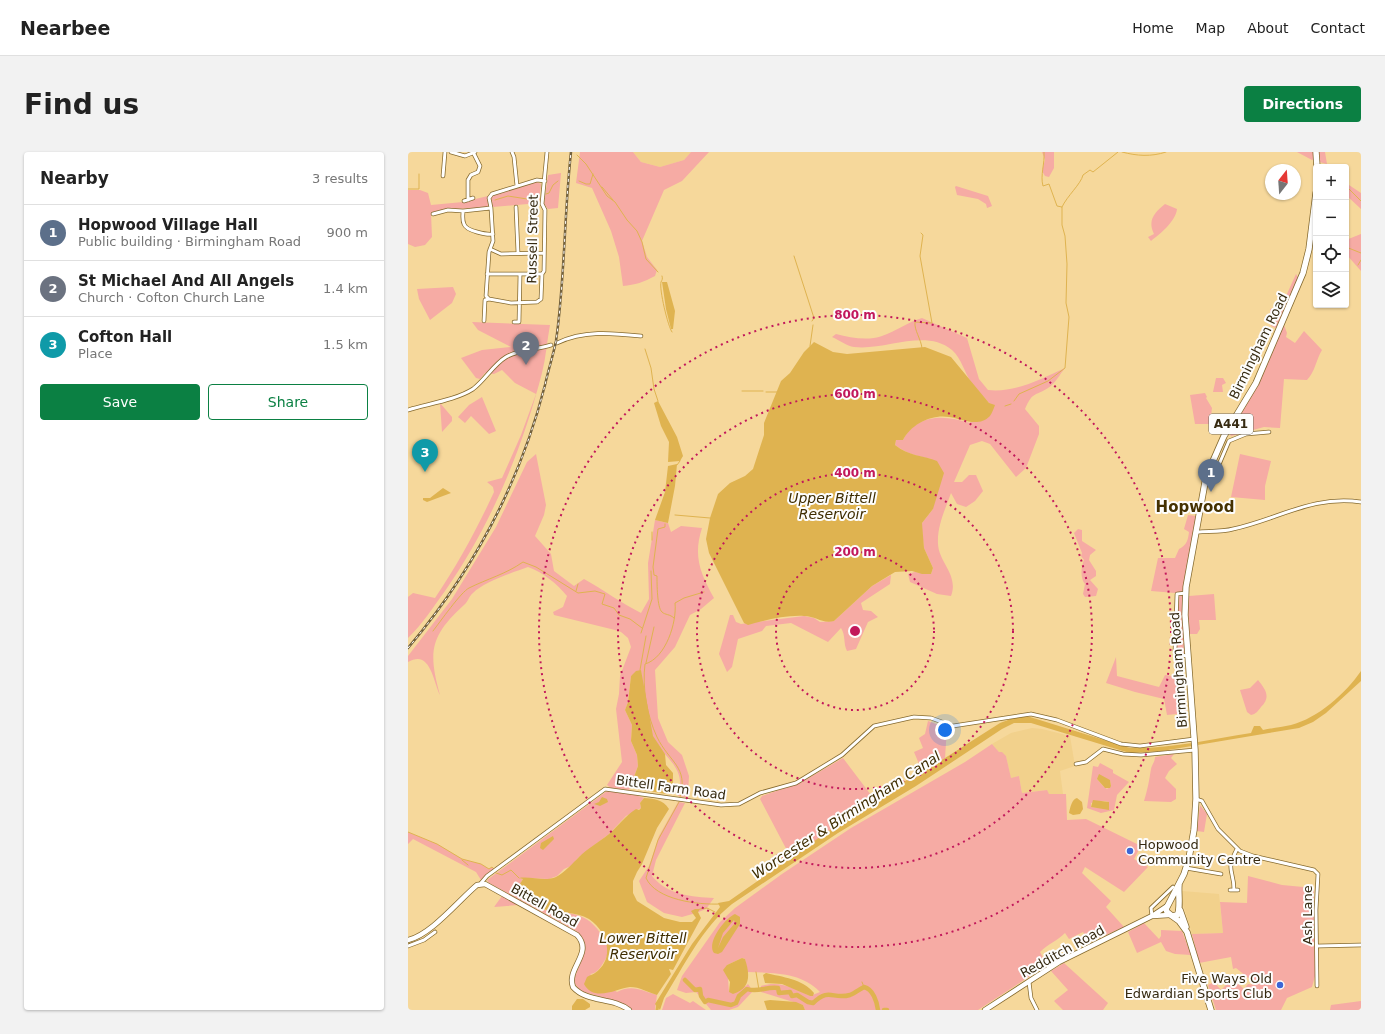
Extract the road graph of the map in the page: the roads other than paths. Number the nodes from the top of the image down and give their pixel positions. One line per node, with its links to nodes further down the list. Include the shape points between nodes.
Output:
1 (445, 152): 8 (street)
2 (451, 152): 6 (street, via 465,156)
3 (512, 152): 10 (street)
4 (547, 152): 9 (street, Russell Street)
5 (1316, 152): 7 (highway)
6 (475, 153): 11 (street, via 480,168 468,180 466,201)
7 (1317, 164)
8 (443, 176)
9 (545, 181): 10 (street, via 537,180); 19 (street, Russell Street, via 542,204 546,210)
10 (517, 186): 14 (street, via 492,194)
11 (474, 198)
12 (1315, 200): 35 (highway, Birmingham Road / A441, via 1303,273 1256,383)
13 (516, 207): 20 (street)
14 (491, 208): 15 (street); 17 (street)
15 (463, 211): 16 (street, via 448,210); 17 (street, via 464,224 467,228 484,235)
16 (433, 214)
17 (493, 234): 18 (street)
18 (490, 249): 20 (street, via 501,254); 21 (street)
19 (544, 252): 20 (street); 22 (street, Russell Street)
20 (518, 253)
21 (487, 274): 23 (street); 24 (street, via 486,294)
22 (542, 274): 23 (street); 25 (street, Russell Street, via 541,299 537,302)
23 (520, 275): 25 (street)
24 (489, 298): 25 (street); 26 (street, via 485,300)
25 (520, 302): 28 (street)
26 (484, 321)
27 (514, 322): 28 (street)
28 (519, 322): 29 (street)
29 (525, 323)
30 (641, 336): 31 (street, via 588,333)
31 (557, 343)
32 (551, 344): 33 (street, via 520,351 507,357 466,393)
33 (408, 410)
34 (1268, 432): 36 (street, via 1246,434)
35 (1222, 440): 36 (street); 37 (highway, Birmingham Road / A441, via 1209,468)
36 (1229, 441): 37 (street, via 1212,481)
37 (1206, 482): 39 (highway, Birmingham Road / A441)
38 (1361, 502): 39 (street, via 1316,502 1233,530)
39 (1197, 532): 40 (highway, Birmingham Road / A441)
40 (1186, 593): 41 (highway, Birmingham Road / A441, via 1184,615); 41 (street, via 1177,594 1175,651)
41 (1187, 656): 42 (highway, Birmingham Road / A441)
42 (1194, 739): 43 (highway, Redditch Road / A441); 49 (street, Bittell Farm Road, via 1140,746 1121,744 1057,720 1031,714 953,726 931,718 914,717 888,722 874,726 842,755 807,777 739,804 721,805 602,790)
43 (1195, 749): 44 (street, via 1141,755 1122,754 1104,749 1086,762); 45 (highway, Redditch Road / A441)
44 (1076, 764)
45 (1196, 799): 46 (street, Ash Lane, via 1202,802 1218,829); 47 (highway, Redditch Road / A441, via 1192,845)
46 (1237, 849): 52 (street, via 1230,870); 62 (street, Ash Lane, via 1253,856 1314,870 1318,874)
47 (1186, 868): 48 (street); 50 (highway, Redditch Road / A441)
48 (1220, 874)
49 (481, 883): 59 (main road, via 428,931 416,939); 65 (main road, Bittell Road, via 577,935 583,949 572,977 573,987 583,994 620,1004)
50 (1179, 884): 53 (highway, Redditch Road / A441); 54 (highway, Redditch Road / A441)
51 (1172, 887): 56 (street, via 1151,908)
52 (1234, 890)
53 (1168, 905): 54 (highway, via 1174,902); 55 (highway, via 1167,912); 56 (main road, Redditch Road)
54 (1179, 907): 55 (highway, via 1177,915); 58 (highway, A441)
55 (1170, 915): 56 (main road, Redditch Road); 58 (highway, A441, via 1179,921)
56 (1152, 916): 63 (main road, Redditch Road, via 1059,962)
57 (435, 932): 61 (street, via 424,940)
58 (1187, 932): 68 (highway, A441)
59 (408, 940)
60 (1361, 945): 62 (street)
61 (408, 946)
62 (1318, 946): 64 (street, Ash Lane)
63 (1029, 982): 66 (main road, Redditch Road); 67 (street, via 1031,998)
64 (1318, 986)
65 (629, 1010)
66 (986, 1010)
67 (1037, 1010)
68 (1211, 1010)

